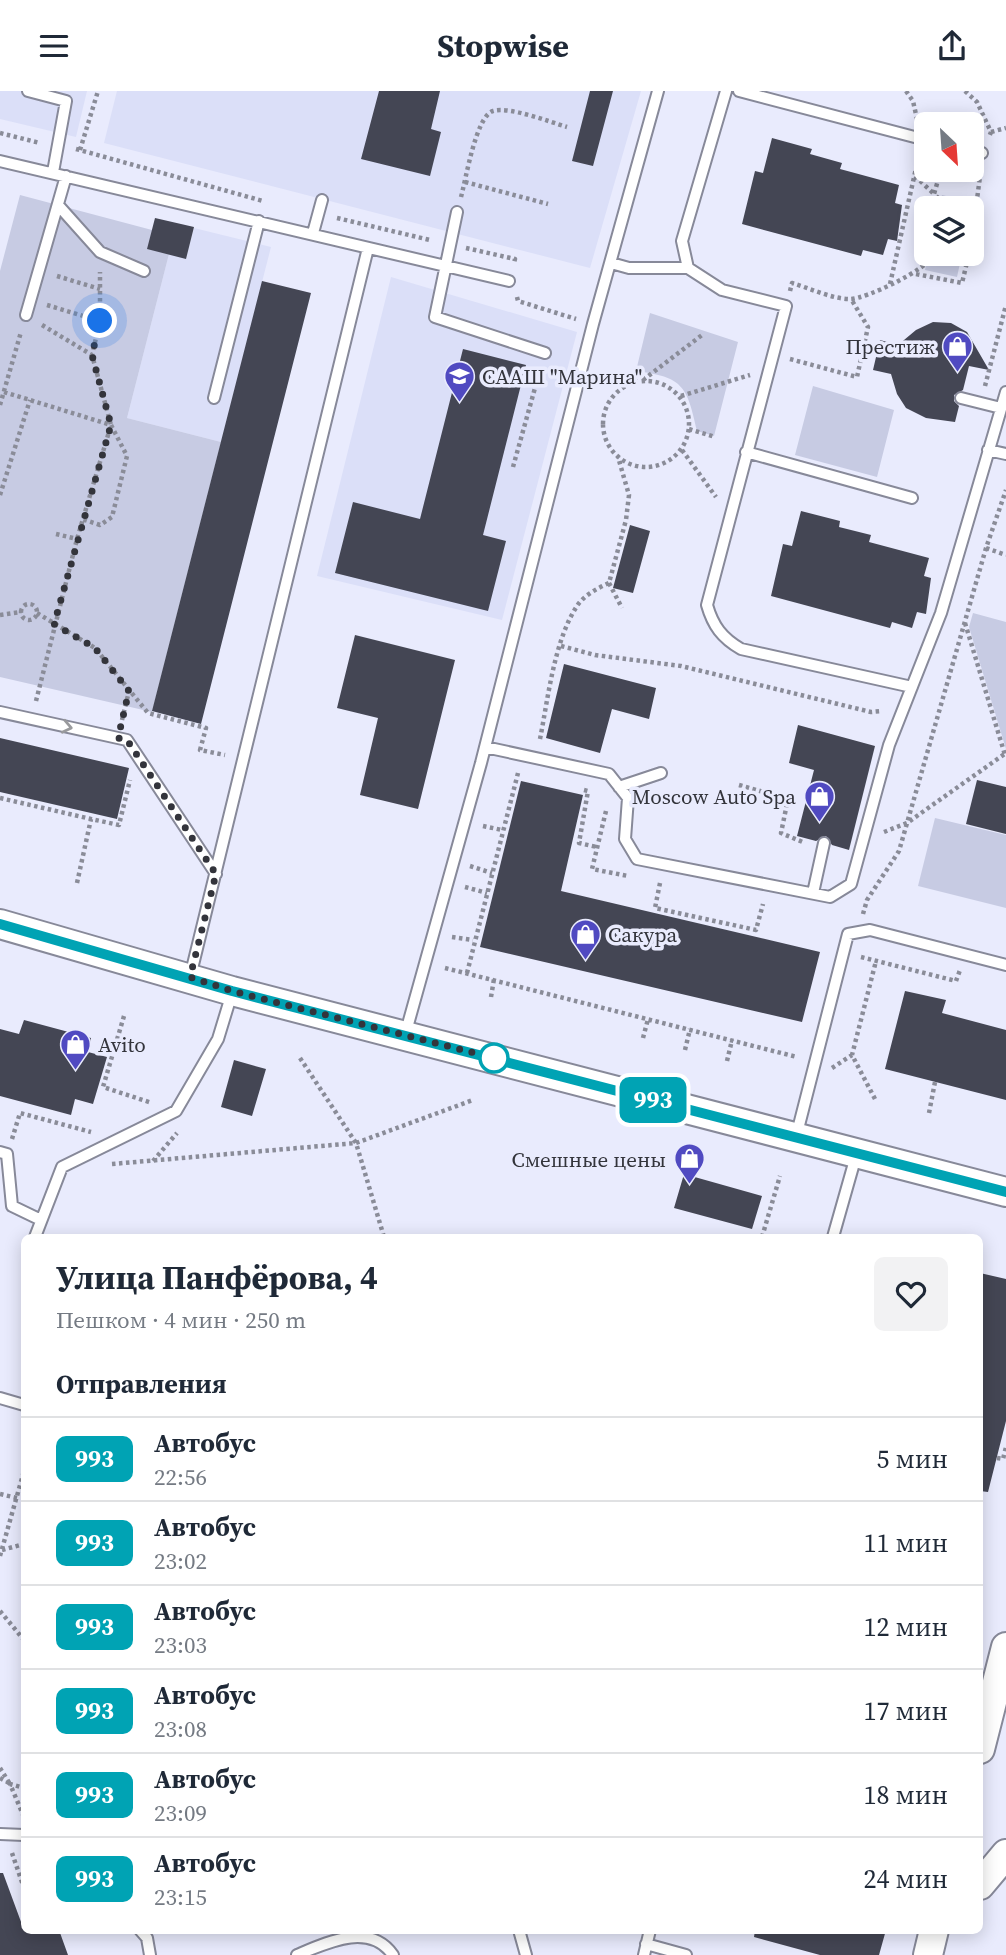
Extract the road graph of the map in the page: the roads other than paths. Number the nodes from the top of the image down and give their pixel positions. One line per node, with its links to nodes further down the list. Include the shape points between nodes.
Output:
1 (28, 91): 5 (lane)
2 (658, 91): 16 (lane)
3 (726, 91): 18 (lane, via 682,241)
4 (739, 91): 6 (lane)
5 (68, 96): 8 (lane)
6 (914, 137)
7 (0, 160): 8 (lane)
8 (53, 172): 9 (lane)
9 (66, 176): 11 (lane); 13 (lane)
10 (322, 200): 14 (lane)
11 (58, 205): 19 (lane, via 100,252); 21 (lane)
12 (457, 212): 17 (lane)
13 (259, 221): 14 (lane); 24 (lane)
14 (313, 233): 15 (lane)
15 (368, 248): 17 (lane); 37 (lane)
16 (611, 263): 18 (lane, via 629,268); 33 (lane)
17 (446, 268): 20 (lane); 22 (lane, via 435,317)
18 (688, 268): 28 (lane, via 722,290 786,306)
19 (144, 271)
20 (509, 281)
21 (26, 315)
22 (545, 353)
23 (1006, 392): 26 (lane)
24 (214, 398)
25 (961, 398): 26 (lane)
26 (1001, 408): 27 (lane)
27 (988, 450): 29 (lane); 31 (lane, via 941,613)
28 (746, 453): 30 (lane); 31 (lane, via 707,605 713,625 741,649)
29 (1006, 454)
30 (912, 498)
31 (912, 687): 38 (lane, via 889,745 851,884 830,897)
32 (0, 712): 37 (lane, one-way to 37, via 127,740)
33 (485, 747): 35 (lane, via 609,774); 43 (lane)
34 (661, 773): 35 (lane)
35 (619, 787): 38 (lane, via 628,798 625,839 637,859)
36 (823, 847): 38 (lane)
37 (216, 874): 41 (lane)
38 (813, 893)
39 (0, 925): 41 (street)
40 (1006, 965): 44 (lane, via 870,930 848,934)
41 (190, 977): 42 (street)
42 (232, 991): 43 (street); 48 (lane, via 218,1039 176,1111 62,1167)
43 (404, 1035): 44 (street)
44 (796, 1137): 46 (street)
45 (4, 1153): 48 (lane, via 12,1206)
46 (857, 1153): 47 (street); 50 (lane)
47 (1006, 1192)
48 (41, 1220): 49 (lane)
49 (36, 1234)
50 (834, 1234)
51 (0, 1398): 52 (lane)
52 (21, 1404)
53 (1006, 1647): 54 (street)
54 (983, 1737)
55 (3, 1834): 56 (lane)
56 (21, 1835)
57 (1006, 1854): 58 (street)
58 (983, 1881)
59 (144, 1934): 62 (lane)
60 (520, 1934): 65 (lane)
61 (645, 1949): 66 (lane)
62 (150, 1955)
63 (298, 1955): 64 (lane, via 360,1935 377,1938)
64 (393, 1955)
65 (526, 1955)
66 (686, 1955)

